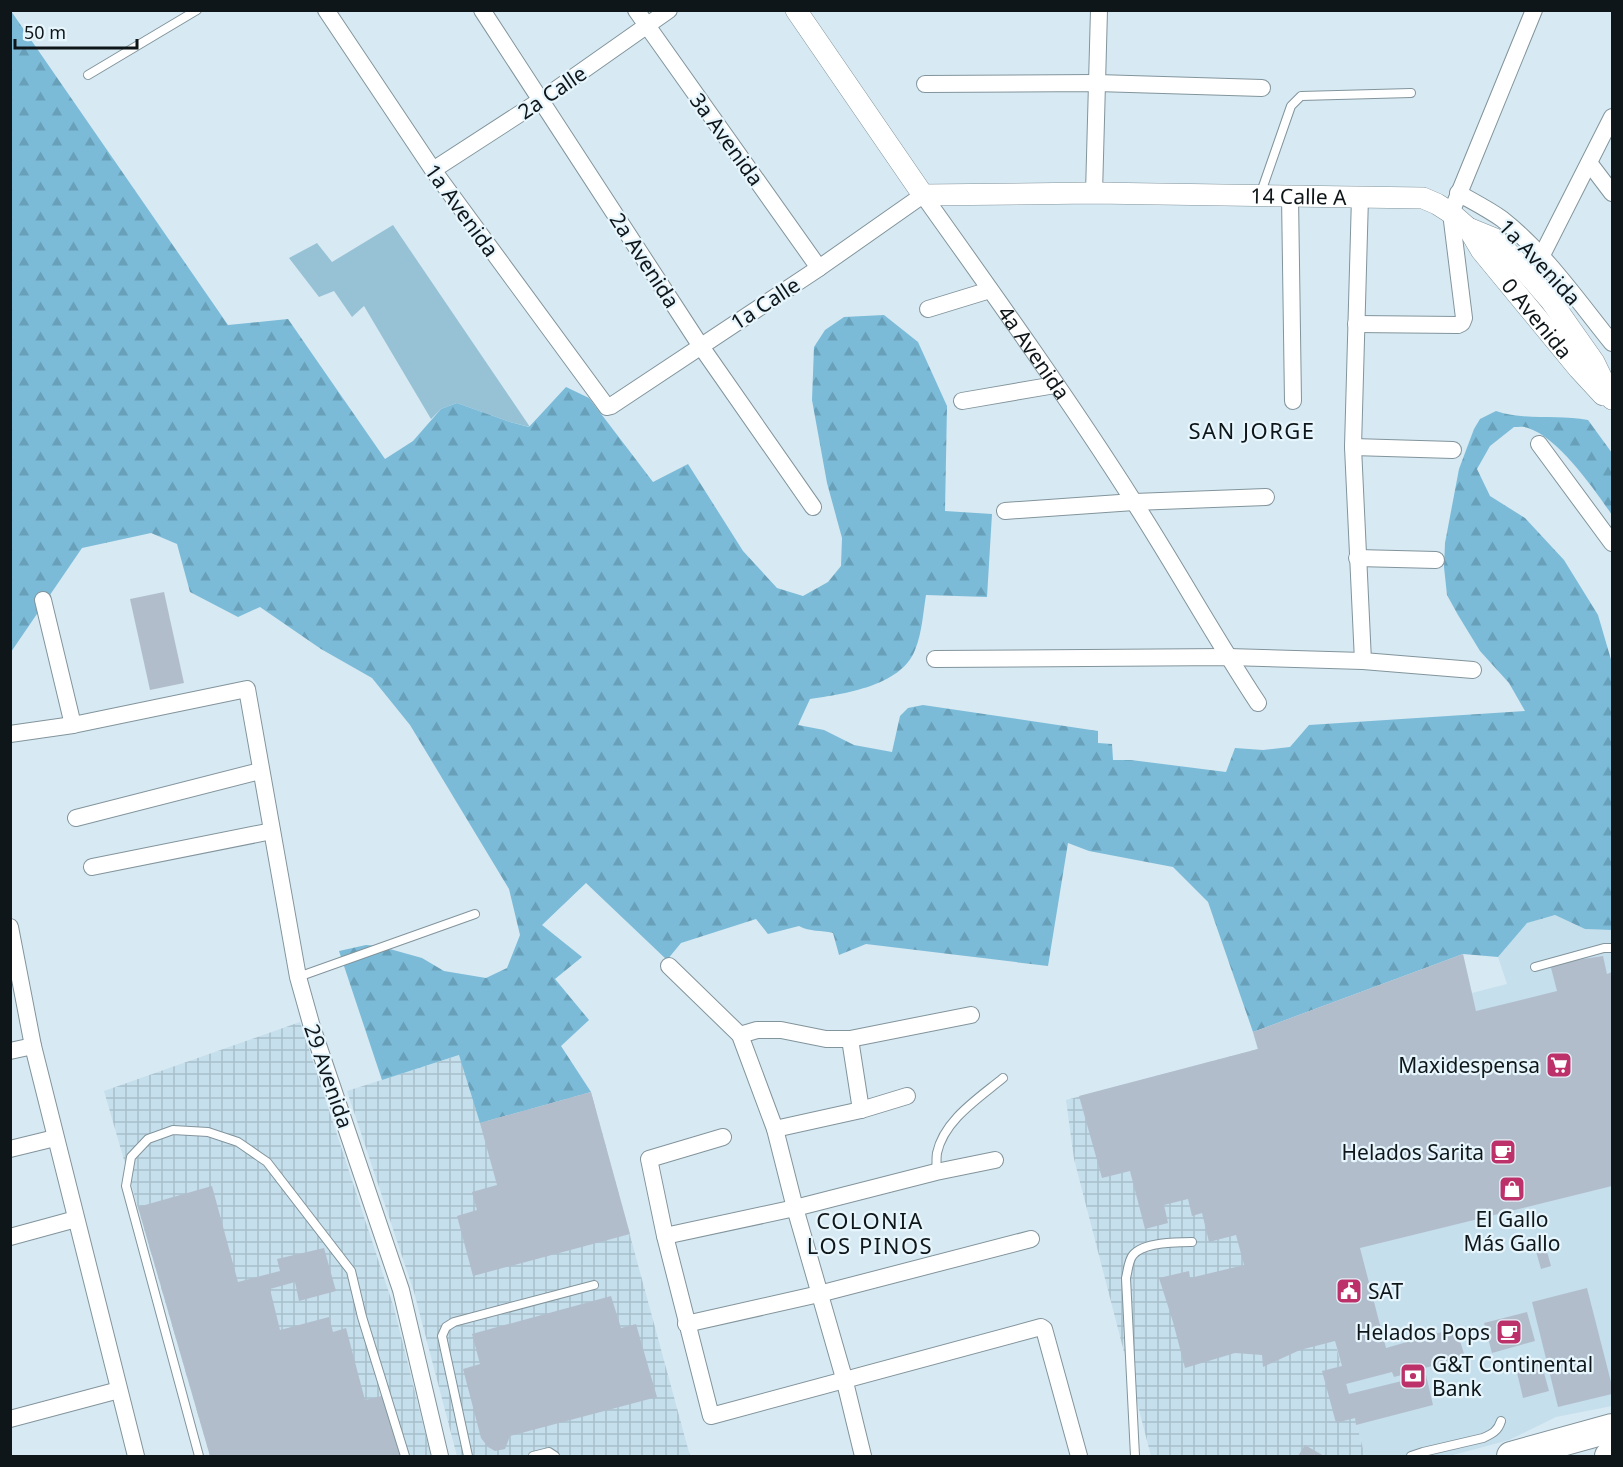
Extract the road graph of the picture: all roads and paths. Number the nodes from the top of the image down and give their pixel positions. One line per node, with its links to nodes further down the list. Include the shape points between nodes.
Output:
1 (197, 10): 10 (lane)
2 (326, 10): 18 (street, 1a Avenida)
3 (482, 10): 15 (street, 2a Avenida)
4 (636, 10): 9 (street, 3a Avenida)
5 (669, 10): 9 (street, 2a Calle)
6 (796, 10): 21 (street, 4a Avenida)
7 (1099, 10): 11 (street)
8 (1533, 10): 25 (street)
9 (646, 26): 15 (street, 2a Calle); 28 (street, 3a Avenida)
10 (88, 75)
11 (1097, 83): 12 (street); 13 (street); 19 (street)
12 (925, 84)
13 (1262, 88)
14 (1411, 93): 22 (lane, via 1301,96 1291,106)
15 (541, 100): 18 (street, 2a Calle); 33 (street, 2a Avenida)
16 (1612, 117): 17 (street)
17 (1590, 164): 20 (street); 27 (street)
18 (433, 170): 38 (street, 1a Avenida)
19 (1094, 193): 21 (street, 14 Calle A); 22 (street, 14 Calle A)
20 (1612, 193)
21 (923, 195): 28 (street, 1a Calle); 29 (street, 4a Avenida)
22 (1260, 195): 23 (street, 14 Calle A)
23 (1290, 196): 24 (street, 14 Calle A); 37 (street)
24 (1360, 197): 25 (street, 14 Calle A, via 1423,198 1437,204); 31 (street)
25 (1454, 203): 26 (street, 0 Avenida); 27 (street, 1a Avenida, via 1500,218); 31 (street, via 1462,323)
26 (1468, 228): 35 (street, 0 Avenida, via 1495,239 1551,301 1594,362); 39 (street, 0 Avenida, via 1481,250)
27 (1541, 257): 32 (street, 1a Avenida)
28 (819, 268): 33 (street, 1a Calle)
29 (990, 290): 30 (street); 34 (street, 4a Avenida)
30 (928, 309)
31 (1356, 324): 41 (street)
32 (1612, 344)
33 (700, 345): 38 (street, 1a Calle, via 610,406); 45 (street, 2a Avenida)
34 (1055, 385): 36 (street); 44 (street, 4a Avenida)
35 (1612, 399)
36 (962, 401)
37 (1293, 401)
38 (604, 405)
39 (1612, 405)
40 (1539, 444): 47 (street)
41 (1353, 447): 42 (street); 48 (street)
42 (1453, 450)
43 (1266, 497): 44 (street)
44 (1134, 502): 46 (street); 51 (street, 4a Avenida)
45 (813, 507)
46 (1005, 511)
47 (1612, 543)
48 (1357, 558): 49 (street); 53 (street)
49 (1436, 560)
50 (43, 600): 56 (street)
51 (1228, 657): 52 (street); 53 (street); 55 (street, 4a Avenida)
52 (934, 659)
53 (1363, 661): 54 (street)
54 (1473, 670)
55 (1258, 703)
56 (73, 725): 57 (street); 58 (street, 29 Avenida, via 247,689)
57 (10, 734)
58 (260, 771): 59 (street); 60 (street, 29 Avenida)
59 (76, 818)
60 (272, 831): 61 (street); 67 (street, 29 Avenida)
61 (92, 867)
62 (475, 914): 67 (lane)
63 (10, 927): 71 (street)
64 (1612, 948): 66 (lane)
65 (669, 966): 69 (street)
66 (1534, 967)
67 (298, 977): 99 (street, 29 Avenida, via 401,1290)
68 (971, 1015): 70 (street)
69 (740, 1035): 70 (street, via 781,1030 826,1039); 76 (street)
70 (850, 1039): 75 (street)
71 (33, 1046): 72 (street); 78 (street)
72 (10, 1051)
73 (1002, 1078): 81 (lane, via 954,1119 937,1152)
74 (907, 1096): 75 (street)
75 (861, 1110): 76 (street)
76 (775, 1129): 82 (street)
77 (723, 1137): 84 (street, via 648,1159)
78 (55, 1138): 79 (street); 83 (street)
79 (10, 1149)
80 (995, 1160): 81 (street)
81 (936, 1172): 82 (street)
82 (795, 1208): 84 (street); 89 (street)
83 (76, 1219): 85 (street); 92 (street)
84 (665, 1236): 90 (street)
85 (10, 1237)
86 (1031, 1239): 89 (street)
87 (1192, 1242): 105 (lane, via 1163,1243 1142,1249 1133,1254 1129,1264 1126,1278)
88 (594, 1285): 100 (lane, via 446,1327 442,1336)
89 (819, 1294): 90 (street); 91 (street)
90 (686, 1324): 91 (street, via 711,1416)
91 (844, 1378): 103 (street); 104 (street, via 1041,1327)
92 (119, 1390): 93 (street); 96 (street)
93 (10, 1419)
94 (1502, 1421): 106 (lane, via 1499,1428 1483,1438)
95 (1612, 1428): 107 (highway)
96 (136, 1456)
97 (200, 1456): 98 (lane, via 126,1186 131,1157 148,1139 173,1130 208,1132 238,1142 267,1162 351,1270)
98 (405, 1456)
99 (441, 1456)
100 (468, 1456)
101 (533, 1456): 102 (lane, via 549,1452)
102 (555, 1456)
103 (863, 1456)
104 (1079, 1456)
105 (1135, 1456)
106 (1411, 1456)
107 (1511, 1456)

